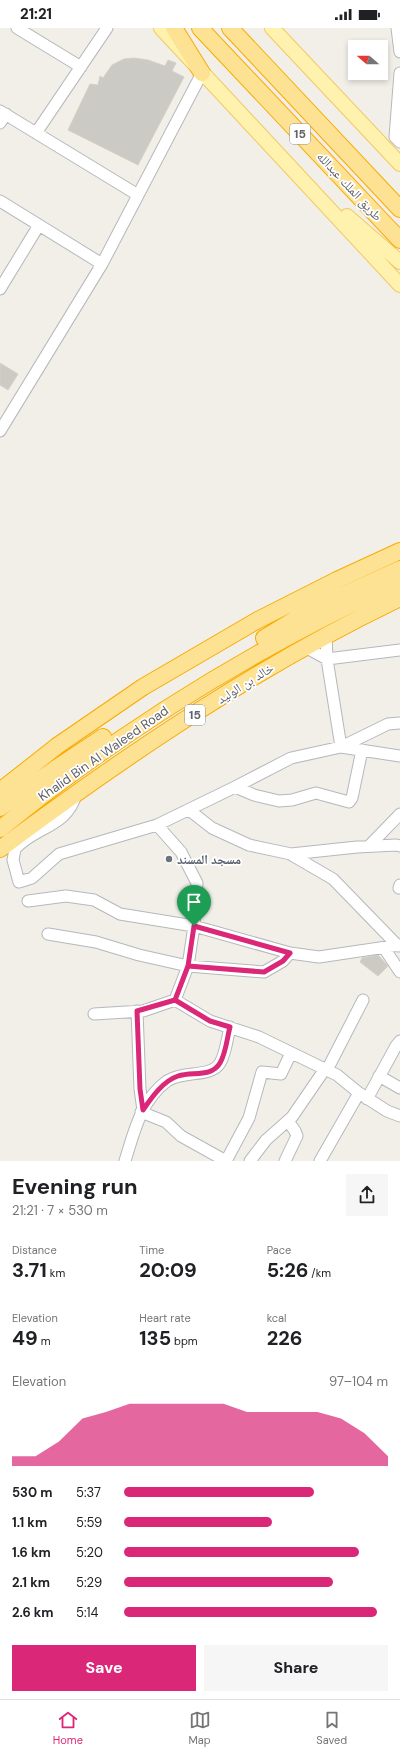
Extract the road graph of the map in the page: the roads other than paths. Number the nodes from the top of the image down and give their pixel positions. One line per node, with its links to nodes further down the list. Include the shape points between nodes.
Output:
1 (17, 28): 10 (street)
2 (107, 28): 10 (street)
3 (161, 28): 11 (main road)
4 (174, 28): 11 (highway)
5 (200, 28): 22 (highway, طريق الملك عبدالله / 15)
6 (230, 28): 20 (highway, طريق الملك عبدالله / 15)
7 (272, 28): 17 (main road)
8 (396, 28): 9 (street)
9 (400, 52)
10 (81, 67): 14 (street)
11 (202, 73): 16 (main road); 18 (street)
12 (400, 73): 15 (street, via 395,137)
13 (2, 116): 14 (street)
14 (36, 133): 18 (street)
15 (400, 142)
16 (282, 158): 23 (main road); 25 (main road)
17 (400, 164)
18 (138, 195): 24 (street)
19 (0, 201): 21 (street)
20 (400, 209)
21 (38, 225): 24 (street); 26 (street)
22 (400, 240)
23 (400, 262)
24 (102, 264): 27 (street)
25 (400, 284)
26 (0, 289)
27 (0, 431)
28 (400, 551): 41 (highway, via 258,620 143,687 57,746)
29 (400, 569): 43 (highway, Khalid Bin Al Waleed Road, via 312,609 276,630 160,701)
30 (400, 581): 47 (highway, Khalid Bin Al Waleed Road, via 277,642 199,689 87,762)
31 (400, 598): 32 (highway, خالد بن الوليد / 15)
32 (326, 635): 33 (highway, خالد بن الوليد / 15); 35 (street)
33 (305, 647): 35 (street); 42 (highway, خالد بن الوليد / 15, via 243,683)
34 (400, 650): 35 (street)
35 (327, 659): 37 (street)
36 (400, 723): 37 (street, via 388,724)
37 (341, 747): 38 (street); 40 (street, via 291,758)
38 (362, 750): 39 (street); 40 (street, via 349,802 316,793 279,801)
39 (400, 756)
40 (235, 787): 44 (street)
41 (0, 791)
42 (77, 792): 46 (street, via 63,817 15,849 13,860 19,882 32,878 59,854); 50 (highway, خالد بن الوليد / 15)
43 (0, 808)
44 (189, 810): 46 (street); 51 (street, via 212,828 249,845)
45 (400, 814): 48 (street)
46 (157, 825): 53 (street, via 181,852 197,883)
47 (0, 829)
48 (369, 846): 49 (street); 51 (street)
49 (400, 846)
50 (0, 849)
51 (290, 854): 55 (street, via 333,879)
52 (28, 901): 53 (street, via 66,896 94,900 120,914)
53 (194, 926): 57 (street); 58 (street)
54 (48, 934): 58 (street, via 96,942)
55 (399, 945): 56 (street)
56 (384, 948): 57 (street, via 319,956); 59 (street)
57 (290, 953): 58 (street, via 283,961 264,972)
58 (188, 966): 60 (street)
59 (400, 972)
60 (175, 1000): 62 (street); 64 (street, via 210,1021)
61 (363, 1000): 67 (street)
62 (137, 1011): 63 (street); 71 (street)
63 (94, 1014)
64 (230, 1027): 66 (street, via 259,1037); 71 (street, via 223,1056 215,1069 178,1076 166,1082)
65 (400, 1041): 68 (street)
66 (291, 1053): 67 (street); 76 (street, via 281,1074 262,1072 251,1113)
67 (326, 1070): 70 (street, via 337,1075); 73 (street)
68 (379, 1076): 69 (street); 70 (street)
69 (400, 1088)
70 (363, 1096): 72 (street); 78 (street)
71 (142, 1111): 74 (street); 76 (street, via 166,1122 181,1136)
72 (400, 1116)
73 (288, 1121): 75 (street, via 297,1136); 77 (street, via 266,1140)
74 (127, 1160)
75 (289, 1160)
76 (226, 1161)
77 (250, 1161)
78 (320, 1161)

